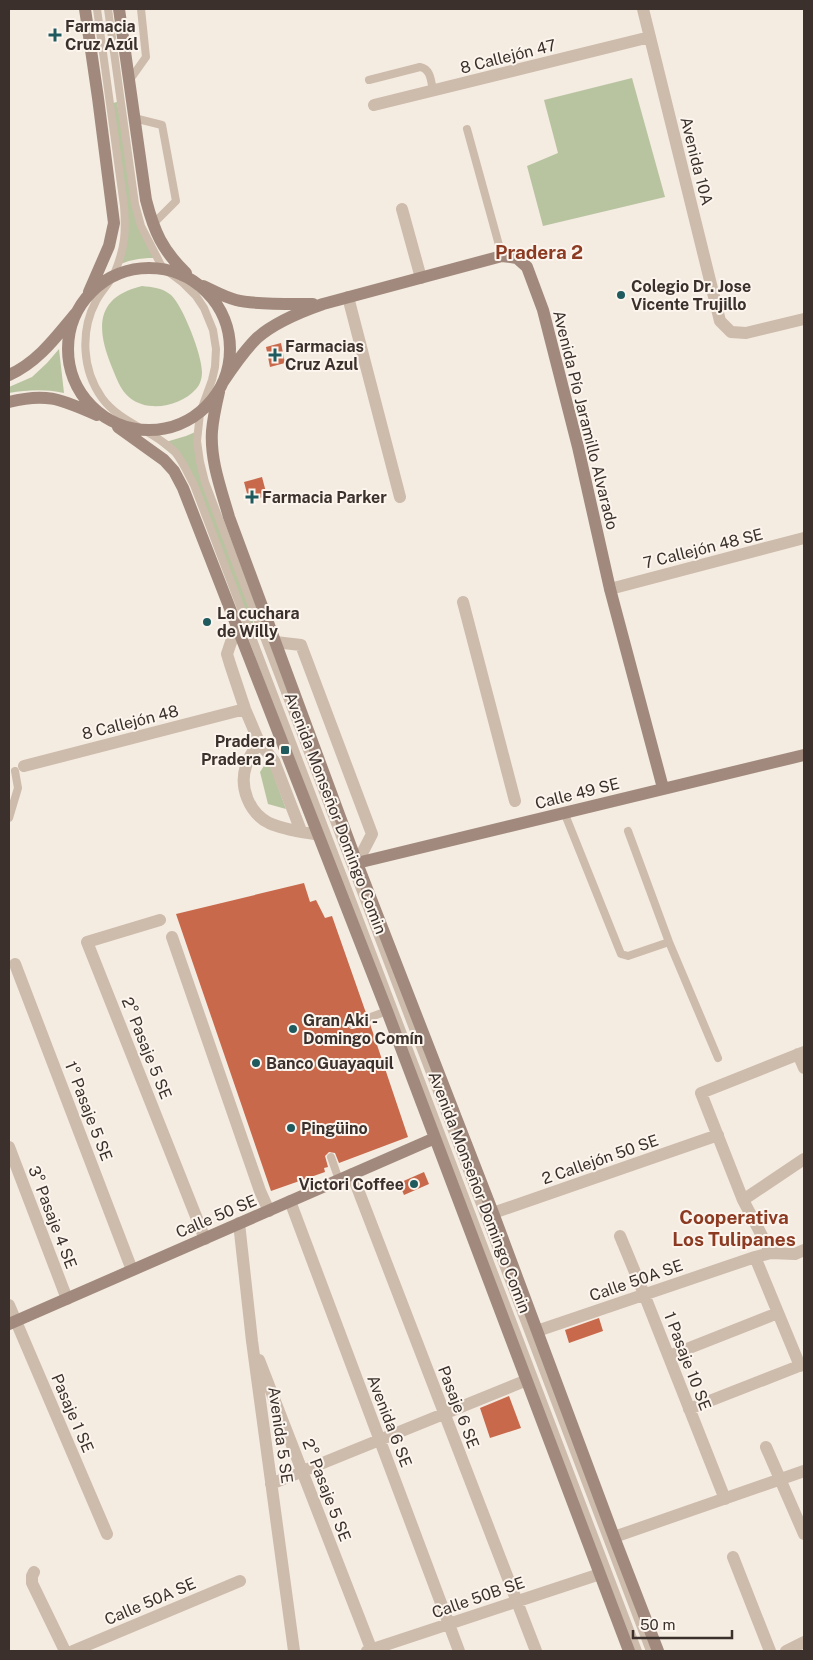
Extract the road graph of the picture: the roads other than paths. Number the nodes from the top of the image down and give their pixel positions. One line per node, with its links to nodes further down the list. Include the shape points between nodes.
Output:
1 (85, 9): 23 (main road, via 114,223 109,246)
2 (97, 9): 18 (lane, Avenida Monseñor Domingo Comin, via 126,229)
3 (108, 9): 17 (lane, Avenida Monseñor Domingo Comin, via 135,204 141,226)
4 (119, 9): 9 (main road)
5 (141, 9): 9 (lane, via 146,57)
6 (643, 9): 7 (street, Avenida 10A)
7 (650, 37): 10 (street, 8 Callejón 47); 24 (street, Avenida 10A, via 720,321 732,332 746,333)
8 (369, 80): 10 (lane, via 420,67 428,71)
9 (129, 81): 12 (main road)
10 (433, 91): 11 (street, 8 Callejón 47)
11 (374, 105)
12 (134, 118): 15 (main road); 15 (lane, via 162,125 176,201)
13 (467, 129): 16 (lane)
14 (402, 209): 19 (street)
15 (152, 225): 20 (main road, via 166,250)
16 (502, 256): 19 (main road); 34 (main road, Avenida Pío Jaramillo Alvarado, via 516,258 527,267 542,310)
17 (162, 267): 18 (main road, via 136,268); 20 (main road); 28 (lane, Avenida Monseñor Domingo Comin, via 196,296 213,330 215,367)
18 (114, 275): 23 (main road, via 98,286); 31 (lane, Avenida Monseñor Domingo Comin, via 89,316 84,336 86,357 93,384 103,399 120,416)
19 (421, 278): 21 (main road)
20 (194, 280): 22 (main road, via 238,300); 26 (main road, Avenida Monseñor Domingo Comin, via 217,308 227,337 227,367)
21 (348, 297): 22 (main road); 32 (street)
22 (323, 304): 26 (main road, via 298,313 258,338 238,360)
23 (82, 305): 25 (main road, via 36,358); 29 (main road, via 74,325 72,359 81,391)
24 (804, 318)
25 (9, 375)
26 (221, 387): 28 (main road); 37 (main road, Avenida Monseñor Domingo Comin, via 212,432 214,461 229,517)
27 (9, 402): 29 (main road, via 45,397)
28 (200, 413): 31 (main road, via 175,427); 114 (lane, Avenida Monseñor Domingo Comin, via 197,441 206,482)
29 (102, 417): 30 (main road, Avenida Monseñor Domingo Comin)
30 (118, 427): 31 (main road); 36 (main road, Avenida Monseñor Domingo Comin, via 174,471)
31 (147, 432): 113 (lane, Avenida Monseñor Domingo Comin, via 173,451 184,464 194,485)
32 (400, 497)
33 (804, 538): 34 (street, 7 Callejón 48 SE)
34 (610, 589): 42 (main road, Avenida Pío Jaramillo Alvarado)
35 (463, 602): 43 (street)
36 (239, 632): 38 (street, via 230,642 227,654); 48 (main road, Avenida Monseñor Domingo Comin)
37 (275, 642): 49 (main road, Avenida Monseñor Domingo Comin); 49 (street, Avenida Monseñor Domingo Comin, via 301,645 372,834)
38 (245, 709): 39 (street); 41 (street, 8 Callejón 48)
39 (259, 742): 47 (street, via 274,761); 47 (street, Avenida Monseñor Domingo Comin, via 245,768 248,800 259,816 270,824)
40 (804, 756): 42 (main road, Calle 49 SE)
41 (16, 770): 45 (lane, via 18,788)
42 (663, 788): 44 (main road, Calle 49 SE)
43 (515, 801)
44 (564, 812): 49 (main road, Calle 49 SE); 52 (lane, via 621,954 628,956)
45 (9, 818)
46 (628, 831): 52 (lane)
47 (302, 832): 48 (street, Avenida Monseñor Domingo Comin)
48 (319, 835): 54 (main road, Avenida Monseñor Domingo Comin)
49 (357, 863): 69 (main road, Avenida Monseñor Domingo Comin)
50 (160, 920): 72 (street, 2° Pasaje 5 SE, via 87,942)
51 (172, 937): 68 (street)
52 (669, 942): 57 (lane)
53 (15, 964): 76 (street, 1° Pasaje 5 SE)
54 (388, 1011): 55 (lane); 60 (main road, Avenida Monseñor Domingo Comin)
55 (352, 1024)
56 (801, 1053): 58 (street); 59 (street, via 701,1093)
57 (718, 1058)
58 (804, 1068)
59 (718, 1135): 66 (street); 69 (street, 2 Callejón 50 SE)
60 (435, 1138): 64 (main road, Calle 50 SE); 86 (main road, Avenida Monseñor Domingo Comin)
61 (9, 1147): 78 (street, 3° Pasaje 4 SE)
62 (331, 1157): 65 (lane)
63 (804, 1159): 66 (street)
64 (352, 1174): 65 (main road, Calle 50 SE); 88 (street, Pasaje 6 SE)
65 (339, 1180): 67 (main road, Calle 50 SE)
66 (743, 1200): 74 (street)
67 (290, 1202): 68 (main road, Calle 50 SE); 89 (street, Avenida 6 SE)
68 (269, 1211): 70 (main road, Calle 50 SE)
69 (493, 1213): 82 (main road, Avenida Monseñor Domingo Comin)
70 (239, 1223): 72 (main road, Calle 50 SE); 83 (street, Avenida 5 SE)
71 (620, 1236): 77 (street, 1 Pasaje 10 SE)
72 (204, 1238): 76 (main road, Calle 50 SE)
73 (804, 1250): 74 (street, Calle 50A SE, via 795,1254)
74 (770, 1253): 75 (street, Calle 50A SE)
75 (755, 1257): 77 (street, Calle 50A SE); 80 (street)
76 (132, 1270): 78 (main road, Calle 50 SE)
77 (644, 1294): 82 (street, Calle 50A SE); 84 (street, 1 Pasaje 10 SE)
78 (67, 1299): 81 (main road, Calle 50 SE)
79 (9, 1305): 81 (street, Pasaje 1 SE)
80 (778, 1314): 84 (street); 85 (street)
81 (12, 1323): 96 (street, Pasaje 1 SE)
82 (537, 1331): 98 (main road, Avenida Monseñor Domingo Comin)
83 (252, 1340): 91 (street, 2° Pasaje 5 SE); 94 (street, Avenida 5 SE)
84 (669, 1356): 87 (street, 1 Pasaje 10 SE)
85 (802, 1365): 87 (street)
86 (527, 1380): 88 (street); 101 (main road, Avenida Monseñor Domingo Comin)
87 (689, 1409): 95 (street, 1 Pasaje 10 SE)
88 (444, 1414): 89 (street); 103 (street, Pasaje 6 SE)
89 (380, 1440): 91 (street); 104 (street, Avenida 6 SE)
90 (766, 1447): 93 (street)
91 (303, 1471): 94 (street); 109 (street, 2° Pasaje 5 SE)
92 (804, 1471): 93 (street)
93 (780, 1480): 95 (street); 97 (street)
94 (271, 1484): 108 (street, Avenida 5 SE)
95 (725, 1499): 98 (street)
96 (108, 1534)
97 (804, 1534)
98 (614, 1537): 115 (main road, Avenida Monseñor Domingo Comin)
99 (733, 1558): 116 (street)
100 (34, 1572): 106 (street, via 32,1582)
101 (600, 1574): 103 (street, Calle 50B SE); 112 (main road, Avenida Monseñor Domingo Comin)
102 (240, 1581): 107 (street, Calle 50A SE)
103 (517, 1601): 104 (street, Calle 50B SE); 111 (street, Pasaje 6 SE)
104 (449, 1624): 109 (street, Calle 50B SE); 110 (street, Avenida 6 SE)
105 (804, 1642): 117 (street)
106 (65, 1651)
107 (73, 1651)
108 (294, 1651)
109 (370, 1651)
110 (459, 1651)
111 (536, 1651)
112 (629, 1651)
113 (638, 1651)
114 (650, 1651)
115 (658, 1651)
116 (770, 1651)
117 (786, 1651)

